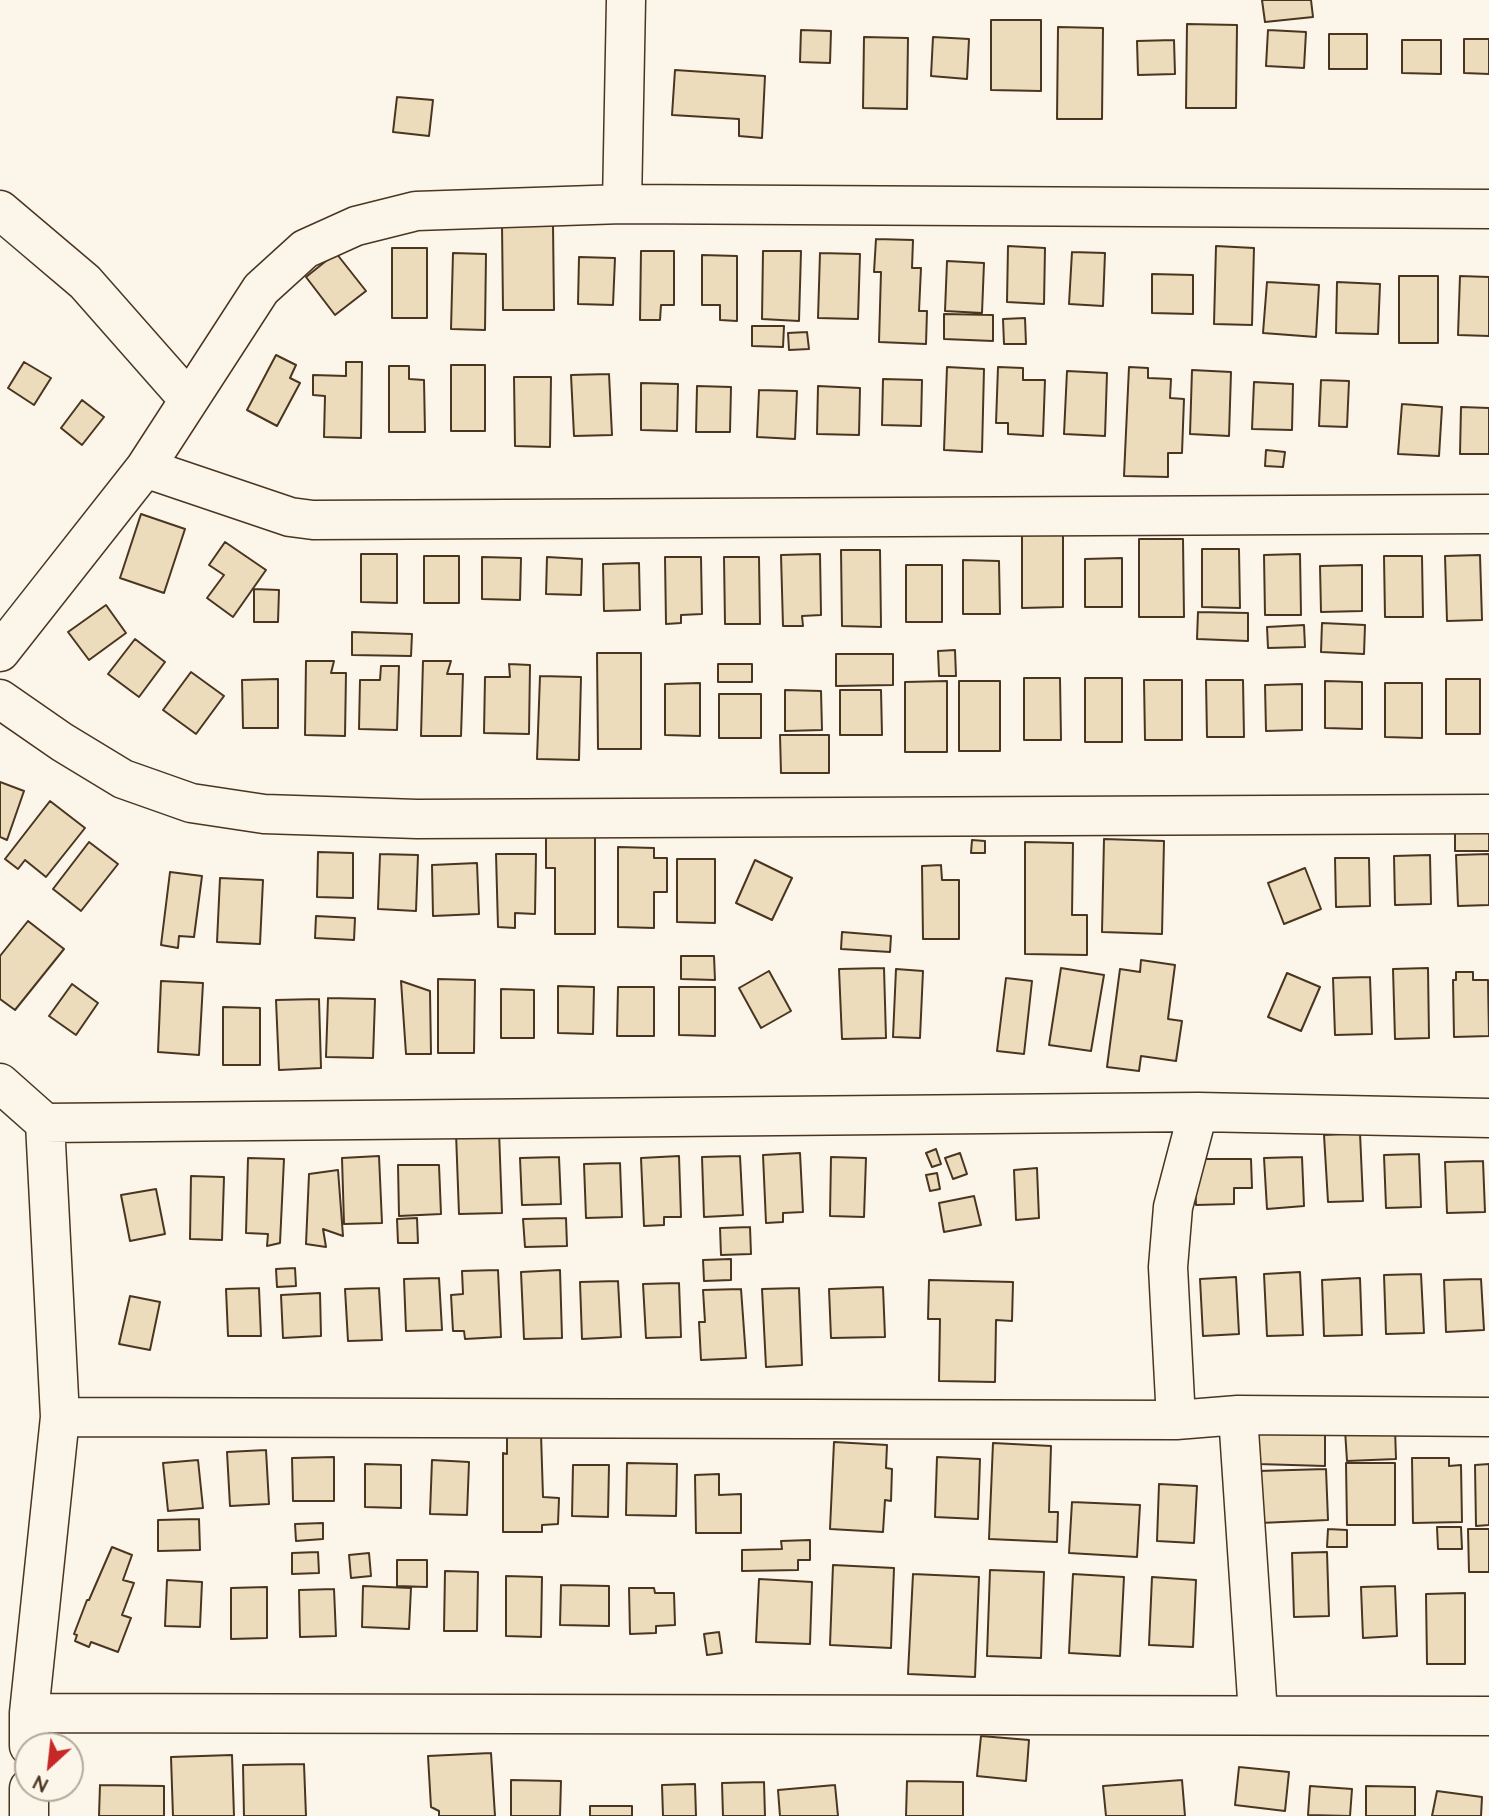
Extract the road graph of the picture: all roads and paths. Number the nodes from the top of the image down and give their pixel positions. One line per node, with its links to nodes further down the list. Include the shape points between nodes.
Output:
1 (626, 0): 2 (street)
2 (622, 204): 3 (street); 5 (street, via 416,211 356,226 305,249 261,289)
3 (1489, 209)
4 (0, 211): 5 (street, via 85,282)
5 (189, 400): 6 (street)
6 (145, 468): 7 (street, via 290,517 313,520); 8 (street)
7 (1489, 514)
8 (0, 652)
9 (0, 699): 10 (street, via 123,779 191,803 264,814 417,819)
10 (1489, 814)
11 (0, 1083): 14 (street)
12 (1198, 1112): 13 (street); 14 (street); 18 (street, via 1173,1207 1168,1267)
13 (1489, 1118)
14 (45, 1123): 17 (street)
15 (1238, 1415): 16 (street); 18 (street); 19 (street)
16 (1489, 1416)
17 (60, 1417): 18 (street); 21 (street)
18 (1176, 1420)
19 (1258, 1714): 20 (street); 21 (street)
20 (1489, 1716)
21 (29, 1729)

